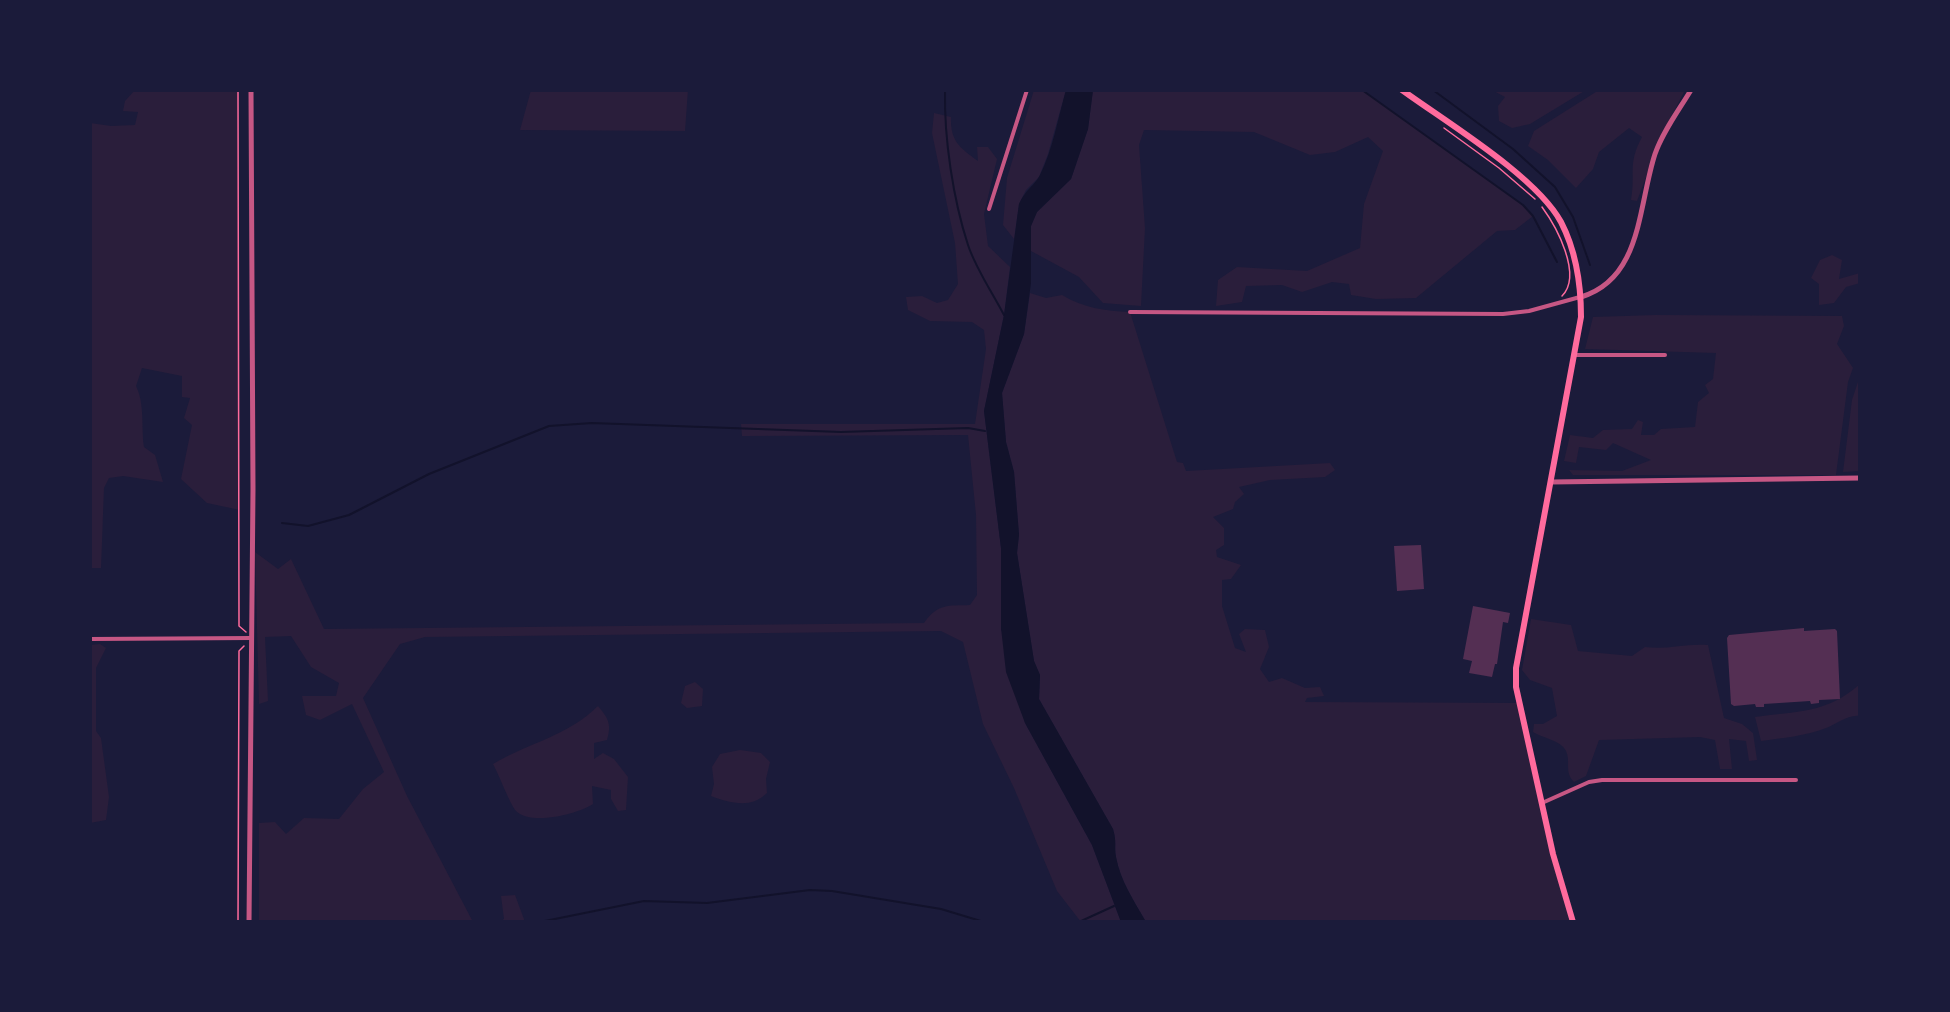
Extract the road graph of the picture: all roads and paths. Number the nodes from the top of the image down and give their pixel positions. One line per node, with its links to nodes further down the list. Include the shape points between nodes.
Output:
1 (238, 90): 15 (path, via 239,626)
2 (251, 90): 15 (street)
3 (1027, 90): 7 (street)
4 (1402, 90): 8 (main road, via 1503,163 1546,200 1569,242)
5 (1692, 90): 8 (street, via 1656,152 1624,266 1602,289)
6 (1441, 125): 9 (path, via 1519,185 1555,225 1563,244 1569,280)
7 (989, 209)
8 (1581, 297): 9 (street); 11 (main road)
9 (1556, 304): 10 (street, via 1503,314)
10 (1130, 312)
11 (1573, 355): 12 (street); 14 (main road)
12 (1665, 355)
13 (1860, 477): 14 (street)
14 (1551, 482): 19 (main road, via 1516,668 1516,687)
15 (252, 638): 16 (street); 21 (street)
16 (90, 639)
17 (239, 651): 20 (path)
18 (1796, 780): 19 (street, via 1602,780)
19 (1542, 803): 22 (main road)
20 (238, 922)
21 (249, 922)
22 (1573, 922)

